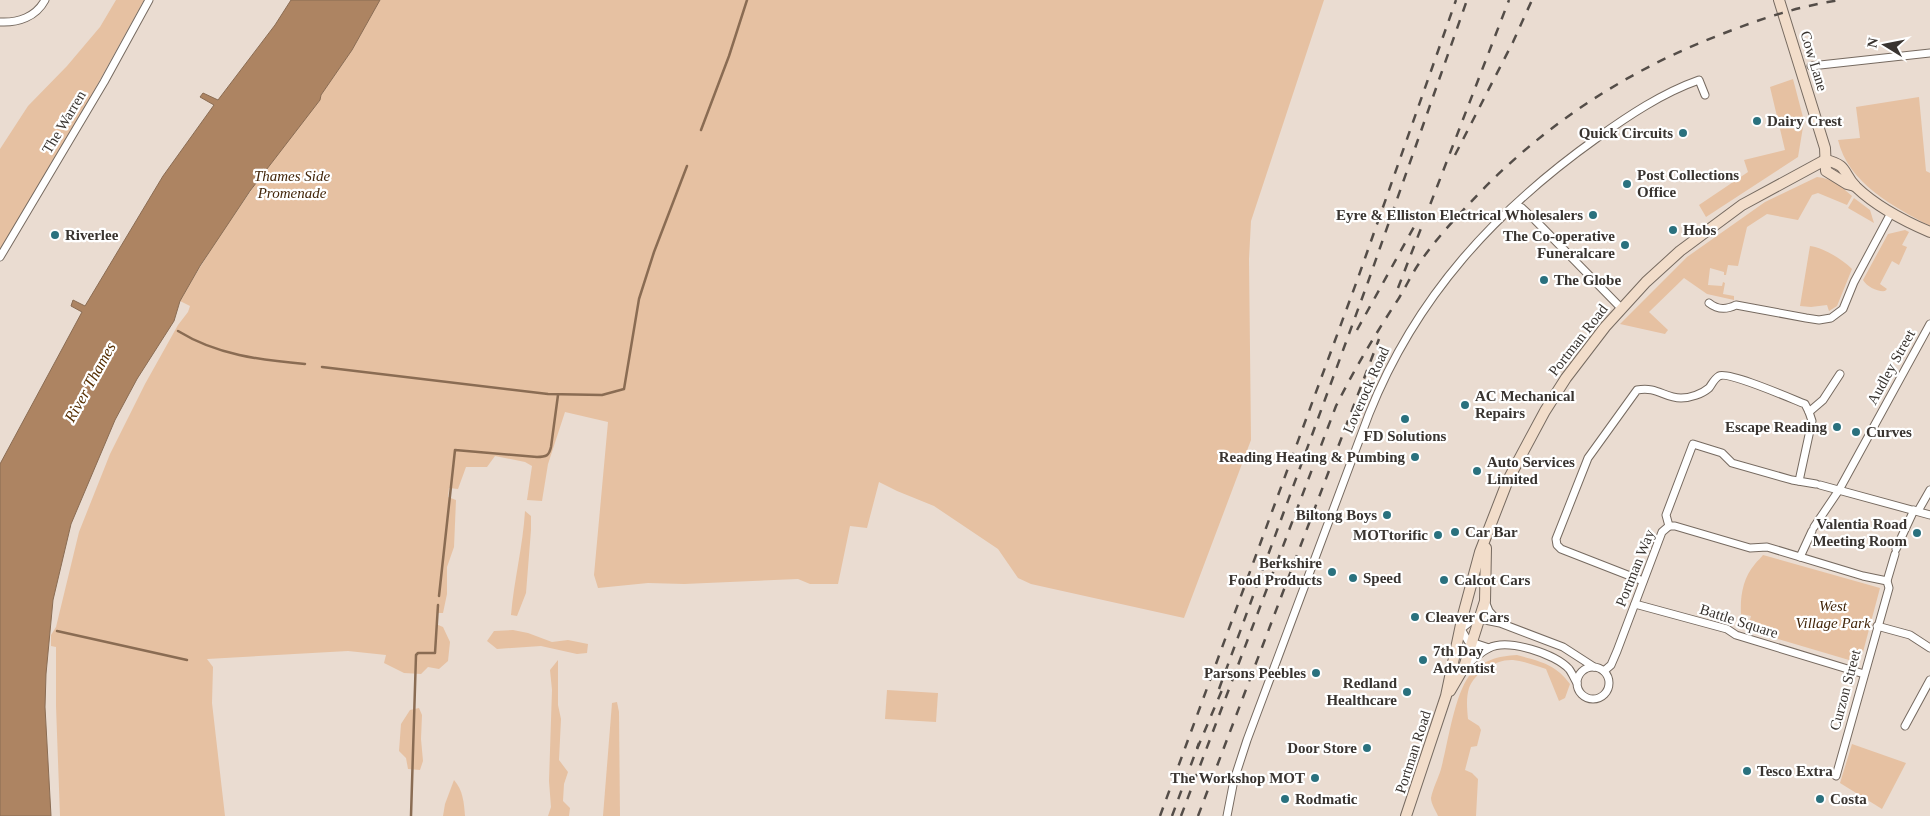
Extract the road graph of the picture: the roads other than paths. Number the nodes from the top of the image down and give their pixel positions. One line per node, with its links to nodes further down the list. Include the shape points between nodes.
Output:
1 (44, 0): 4 (street, via 41,7 26,19)
2 (149, 0): 12 (street, The Warren)
3 (1779, 0): 8 (street, Cow Lane, via 1825,148)
4 (0, 22)
5 (1930, 53): 6 (street)
6 (1811, 66)
7 (1705, 95): 9 (street, Loverock Road, via 1699,80 1648,105 1578,152 1524,194)
8 (1825, 160): 10 (street, via 1826,171 1855,186); 14 (street, Portman Road, via 1760,194 1718,221 1672,257)
9 (1516, 205): 14 (street, via 1535,220); 46 (street, Loverock Road, via 1507,210 1446,279 1404,341 1383,380 1247,740)
10 (1891, 213): 11 (street); 13 (street, via 1843,309 1831,318 1819,320 1736,306 1715,308)
11 (1930, 232)
12 (0, 257)
13 (1709, 303)
14 (1621, 308): 24 (street, Portman Road, via 1566,378 1545,411 1508,480)
15 (1930, 324): 19 (street, Audley Street)
16 (1840, 374): 17 (street, via 1823,400)
17 (1809, 412): 18 (street, via 1812,421); 26 (street, via 1805,404 1724,375 1718,376 1708,388 1692,397 1679,398 1647,388 1636,390 1588,458 1556,539 1561,549)
18 (1800, 482): 19 (street); 23 (street, Portman Way, via 1732,463 1722,453 1694,444 1666,515)
19 (1840, 490): 21 (street); 25 (street, Audley Street, via 1813,529)
20 (1930, 490): 21 (street, Curzon Street)
21 (1916, 511): 22 (street); 27 (street, Curzon Street, via 1903,532)
22 (1930, 515)
23 (1669, 526): 25 (street, via 1750,548 1767,547); 26 (street, Portman Way, via 1662,532)
24 (1487, 537): 28 (street, Portman Road); 33 (street, Portman Road, via 1475,570)
25 (1800, 557): 27 (street)
26 (1643, 581): 29 (street, Portman Way)
27 (1887, 581): 32 (street, Curzon Street, via 1889,588)
28 (1485, 601): 30 (street, Portman Road); 31 (street)
29 (1635, 604): 39 (street, Portman Way, via 1611,665); 40 (street, Battle Square, via 1727,629 1736,635)
30 (1479, 617): 31 (street); 33 (street, via 1471,619); 34 (street, Portman Road)
31 (1500, 623): 38 (street, via 1563,646)
32 (1877, 626): 35 (street, via 1910,635); 40 (street, Curzon Street)
33 (1461, 629): 34 (street); 43 (street, Portman Road)
34 (1472, 643): 36 (street); 37 (street, Portman Road)
35 (1930, 647)
36 (1489, 648): 37 (street); 42 (street, via 1518,646 1532,650 1568,669)
37 (1464, 667): 43 (street, Portman Road)
38 (1594, 667): 39 (street); 42 (street, via 1584,669)
39 (1604, 672): 42 (street, via 1609,687 1606,694 1594,700 1578,690)
40 (1864, 674): 45 (street, Curzon Street)
41 (1930, 680): 44 (street)
42 (1577, 682)
43 (1446, 696): 47 (street, Portman Road)
44 (1905, 726)
45 (1836, 776)
46 (1227, 816)
47 (1406, 816)

